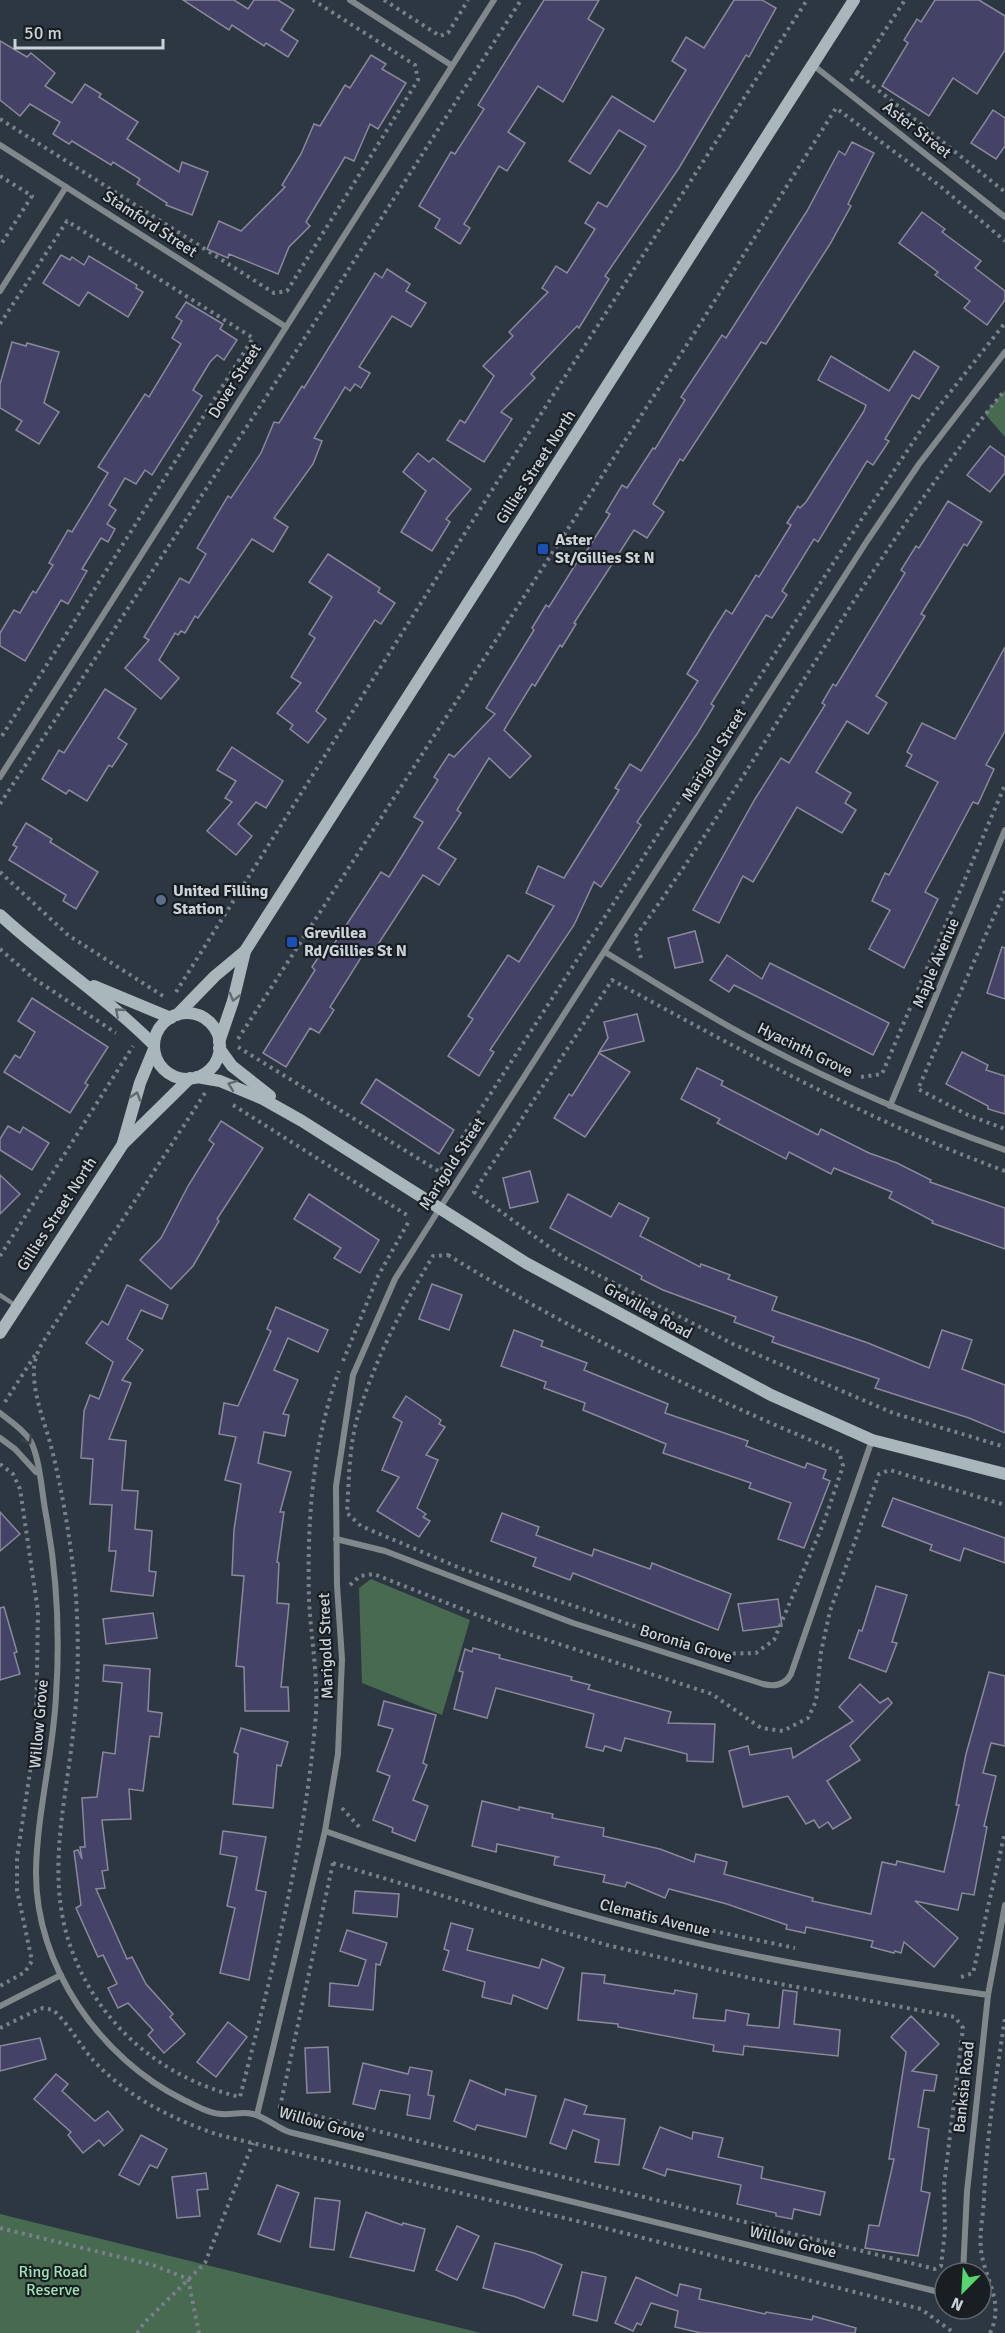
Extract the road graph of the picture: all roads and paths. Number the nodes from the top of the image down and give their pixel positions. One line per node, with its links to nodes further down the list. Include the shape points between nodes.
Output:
1 (313, 0): 14 (path, via 415,65 418,80 287,291 274,293)
2 (350, 0): 10 (street)
3 (384, 0): 4 (path, via 440,36 448,33)
4 (468, 0)
5 (494, 0): 10 (street, Dover Street)
6 (520, 0): 31 (path)
7 (807, 0): 33 (path, via 170,1001 68,935)
8 (854, 0): 11 (main road, Gillies Street North)
9 (905, 0): 12 (path)
10 (452, 65): 25 (street, Dover Street)
11 (813, 65): 19 (street, Aster Street); 37 (main road, Gillies Street North)
12 (857, 73): 13 (path); 18 (path)
13 (849, 83)
14 (0, 119)
15 (0, 145): 17 (street, Stamford Street)
16 (0, 176): 21 (path, via 32,196)
17 (66, 187): 22 (street); 25 (street, Stamford Street)
18 (1005, 192)
19 (1005, 217)
20 (1005, 241): 23 (path, via 836,108 235,1045 440,1172 865,514 925,424)
21 (0, 246)
22 (0, 291)
23 (1005, 323)
24 (0, 324): 28 (path, via 67,221 253,338)
25 (286, 327): 29 (street, Dover Street)
26 (1005, 352): 38 (street, Marigold Street, via 919,464)
27 (1005, 390): 39 (path, via 964,439 884,556 684,869 635,937 639,956)
28 (0, 739)
29 (0, 777)
30 (1005, 785): 45 (path, via 882,1074 862,1077)
31 (0, 804)
32 (1005, 830): 49 (street, Maple Avenue)
33 (0, 872)
34 (1005, 891): 52 (path, via 918,1089)
35 (0, 915): 40 (main road)
36 (0, 949): 58 (path, via 33,978 134,1045)
37 (245, 951): 42 (main road, Gillies Street North); 43 (main road, Gillies Street North, one-way to 43)
38 (605, 952): 49 (street, Hyacinth Grove, via 750,1038); 56 (street, Marigold Street)
39 (648, 962)
40 (82, 980): 42 (main road); 44 (main road, one-way to 40)
41 (612, 980): 67 (path, via 474,1192 563,1257 733,1344 893,1413)
42 (174, 1016): 43 (main road, via 188,1014 204,1019 213,1027); 44 (main road, Gillies Street North, via 157,1032)
43 (219, 1045): 46 (main road, Gillies Street North, via 213,1066); 50 (main road, Grevillea Road, via 236,1070)
44 (154, 1047): 46 (main road, via 164,1070 179,1078); 53 (main road, Gillies Street North, one-way to 44)
45 (852, 1072)
46 (193, 1078): 50 (main road, Grevillea Road, one-way to 46, via 242,1089 212,1079); 53 (main road, Gillies Street North)
47 (207, 1089): 62 (path)
48 (227, 1102): 57 (path)
49 (890, 1106): 54 (street, Hyacinth Grove)
50 (302, 1121): 56 (main road, Grevillea Road)
51 (890, 1123): 55 (path)
52 (1005, 1129)
53 (123, 1144): 60 (main road, Gillies Street North)
54 (1005, 1150)
55 (1005, 1171)
56 (440, 1208): 66 (main road, Grevillea Road, via 526,1263 669,1342 771,1395); 74 (street, Marigold Street, via 395,1279 353,1375 336,1486)
57 (410, 1217)
58 (0, 1256)
59 (0, 1295): 60 (lane)
60 (17, 1306): 61 (main road, Gillies Street North)
61 (0, 1333)
62 (39, 1349): 63 (path, via 34,1368); 64 (path)
63 (36, 1392)
64 (0, 1412): 71 (street, Willow Grove, one-way to 71, via 29,1439)
65 (0, 1438): 71 (street, Willow Grove, via 22,1455)
66 (872, 1440): 70 (main road, Grevillea Road); 74 (street, Boronia Grove, via 791,1674 777,1685 613,1636 385,1551)
67 (1005, 1447)
68 (839, 1452): 68 (path, via 843,1466 787,1615 774,1640 756,1653 718,1654 588,1613 460,1568 361,1526 347,1513 359,1410 407,1298 433,1256 448,1255 592,1340 718,1402)
69 (0, 1464): 87 (path, via 9,1468 17,1480 25,1515 38,1611 39,1661 36,1732 17,1858 17,1890 32,1961 25,1972)
70 (1005, 1474)
71 (38, 1478): 85 (street, Willow Grove, via 54,1575 57,1654 53,1732 36,1875 44,1924)
72 (1005, 1505): 75 (path, via 890,1470 879,1474 830,1611 816,1701 808,1718 783,1731 761,1728 712,1694 510,1628 374,1574 360,1576)
73 (311, 1521): 84 (path, via 309,1600 316,1713 284,1922 240,2097 181,2077 131,2040 105,2010)
74 (336, 1539): 77 (street, Marigold Street, via 341,1718)
75 (350, 1583)
76 (342, 1809): 78 (path)
77 (325, 1831): 88 (street, Clematis Avenue, via 598,1919 742,1953); 93 (street, Marigold Street)
78 (369, 1832)
79 (1005, 1832): 86 (path, via 972,1973)
80 (333, 1863): 80 (path, via 280,2107 935,2269 941,2266 944,2185 963,2028 955,2017 764,1981 607,1945)
81 (1005, 1905): 88 (street, Banksia Road)
82 (674, 1922): 83 (path)
83 (802, 1950)
84 (75, 1958)
85 (61, 1975): 89 (street); 93 (street, Willow Grove, via 96,2030 149,2080 213,2113)
86 (956, 1977)
87 (0, 1986)
88 (988, 1995): 95 (street, Banksia Road)
89 (0, 2006)
90 (43, 2007): 92 (path)
91 (1005, 2018): 97 (path, via 985,2162 981,2252)
92 (0, 2028)
93 (257, 2115): 98 (street, Willow Grove, via 289,2132)
94 (0, 2228): 96 (path, via 153,2265)
95 (964, 2261)
96 (188, 2279): 100 (path); 101 (path); 102 (path, via 200,2271 209,2257 253,2143 911,2306 925,2310)
97 (999, 2289)
98 (933, 2291)
99 (1001, 2318): 103 (path)
100 (137, 2333)
101 (200, 2333)
102 (954, 2333)
103 (990, 2333)

